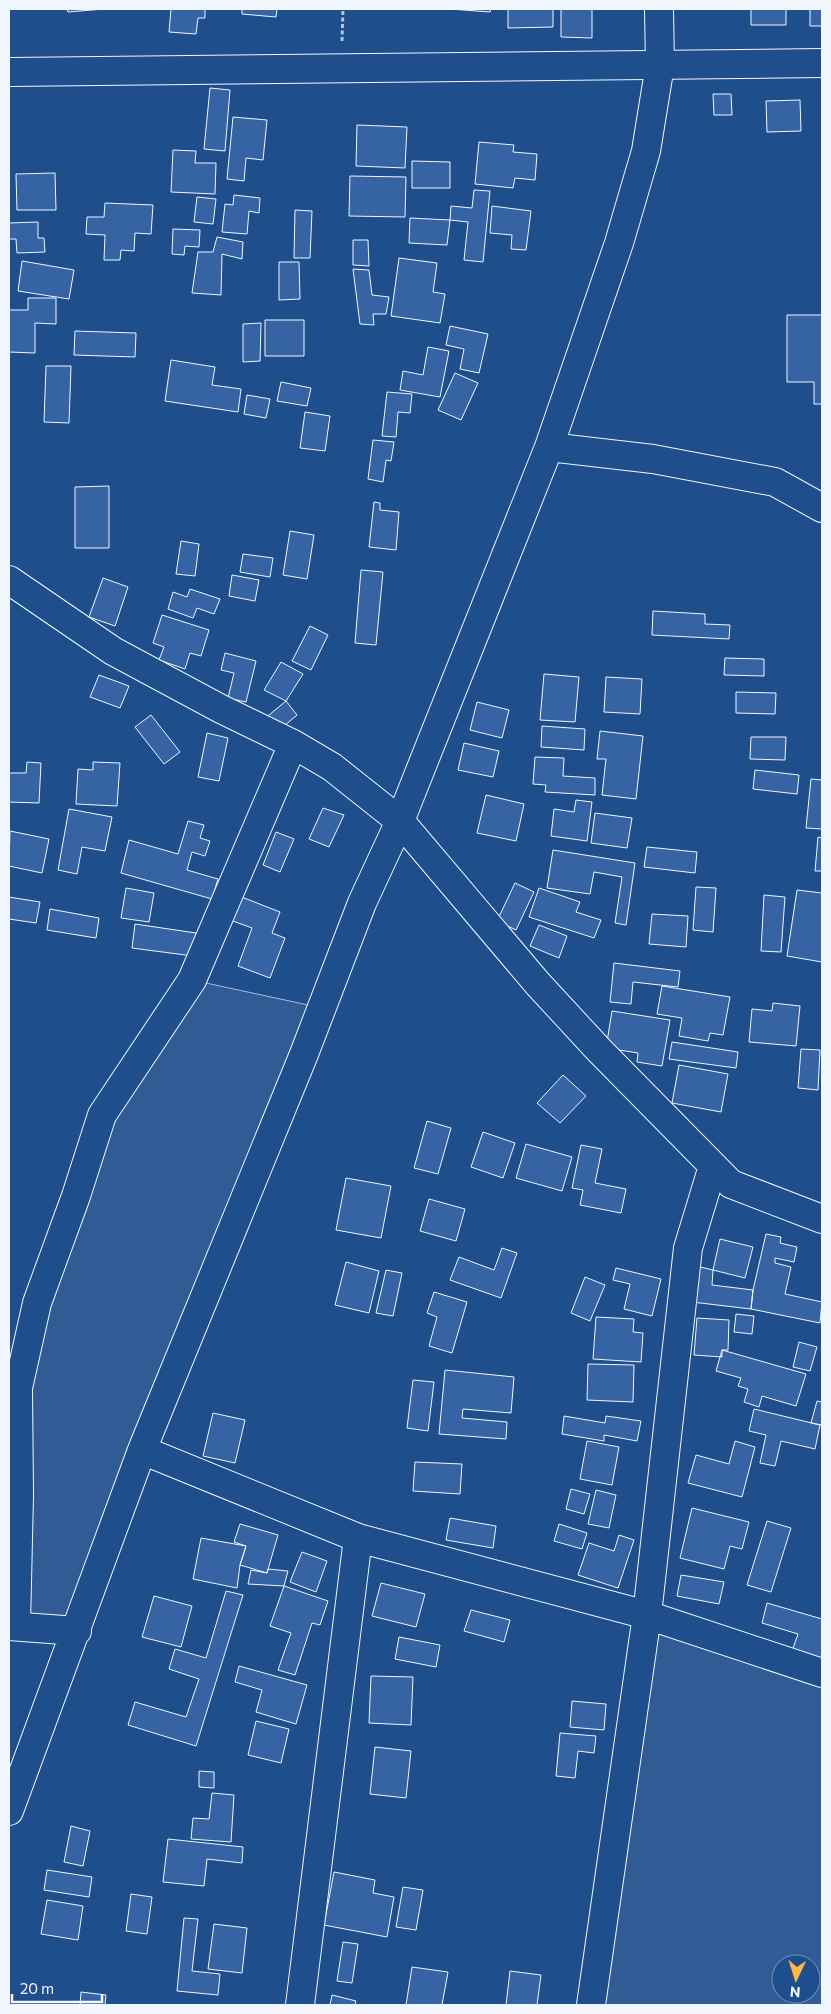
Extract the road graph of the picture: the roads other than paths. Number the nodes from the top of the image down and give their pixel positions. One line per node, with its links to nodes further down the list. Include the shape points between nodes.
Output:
1 (659, 9): 3 (main road)
2 (822, 63): 3 (main road)
3 (660, 66): 4 (main road); 5 (main road, via 646,151 622,234)
4 (9, 72)
5 (549, 447): 6 (main road, via 652,459 775,482); 9 (main road)
6 (822, 508)
7 (9, 580): 8 (main road, via 113,652)
8 (293, 744): 9 (main road, via 332,767); 15 (main road, via 192,980 102,1115 38,1303 18,1388 19,1495)
9 (400, 821): 10 (main road, via 538,984); 12 (main road, via 362,903 304,1054)
10 (713, 1166): 11 (main road, via 731,1184); 14 (main road, via 688,1248)
11 (822, 1219)
12 (142, 1450): 13 (main road); 16 (main road)
13 (358, 1538): 14 (main road); 19 (main road)
14 (648, 1614): 17 (main road); 20 (main road)
15 (13, 1626): 16 (main road)
16 (77, 1631): 18 (main road)
17 (822, 1674)
18 (9, 1811)
19 (300, 2005)
20 (591, 2005)

